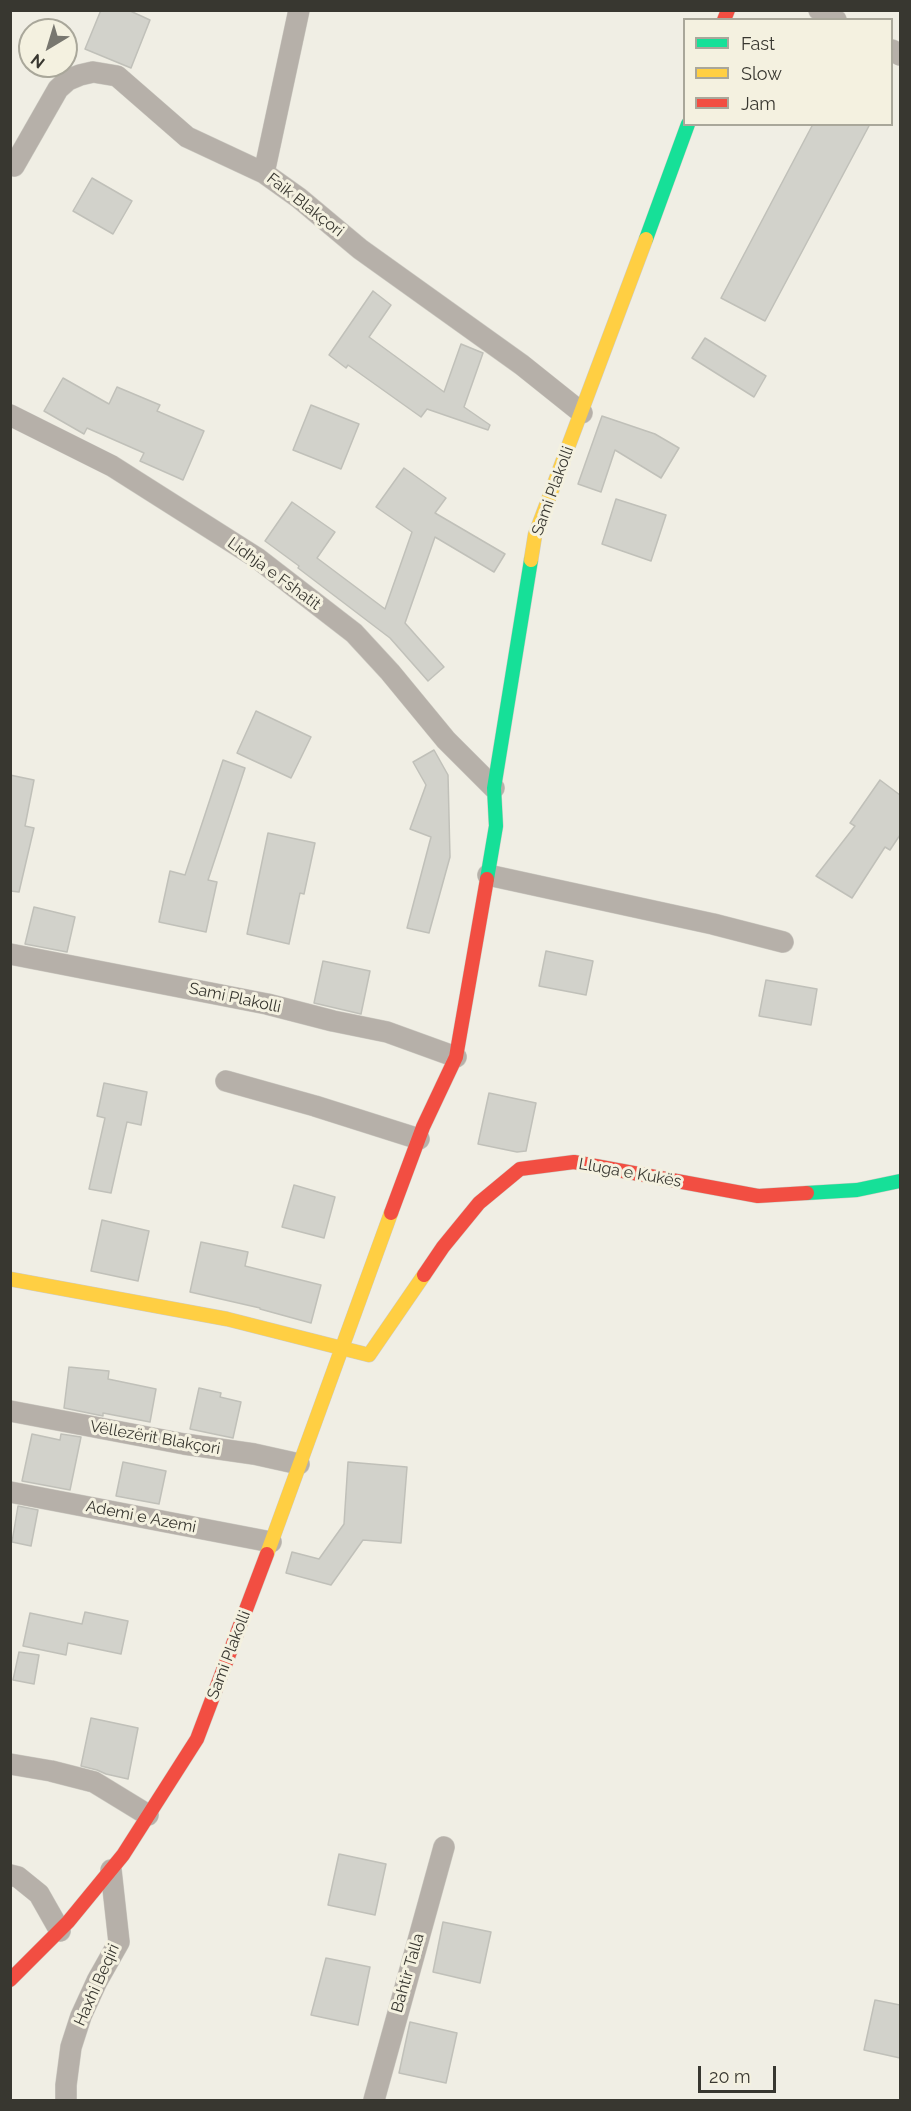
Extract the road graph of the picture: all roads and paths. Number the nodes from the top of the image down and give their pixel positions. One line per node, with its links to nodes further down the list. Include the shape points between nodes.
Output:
1 (299, 10): 6 (street)
2 (819, 10): 3 (street)
3 (833, 18)
4 (687, 126): 7 (street, Sami Plakolli)
5 (14, 166): 6 (street, Faik Blakçori, via 58,89 68,80 93,72 117,76 187,137)
6 (264, 173): 7 (street, Faik Blakçori, via 360,249)
7 (582, 412): 9 (street, Sami Plakolli, via 535,535)
8 (10, 415): 9 (street, Lidhja e Fshatit, via 112,466 283,578 354,633 446,740)
9 (494, 788): 10 (street, Sami Plakolli, via 496,826)
10 (488, 875): 11 (street); 13 (street, Sami Plakolli)
11 (783, 942)
12 (10, 954): 13 (street, Sami Plakolli, via 267,1004 387,1032)
13 (456, 1057): 15 (street, Sami Plakolli)
14 (226, 1081): 15 (street)
15 (419, 1139): 18 (street, Sami Plakolli)
16 (900, 1181): 18 (street, Lluga e Kukës, via 858,1190 758,1196 574,1162 520,1169 479,1203 443,1247 369,1355)
17 (10, 1279): 18 (street, via 227,1319)
18 (342, 1348): 20 (street, Sami Plakolli)
19 (10, 1411): 20 (street, Vëllezërit Blakçori)
20 (299, 1464): 22 (street, Sami Plakolli)
21 (10, 1492): 22 (street, Ademi e Azemi)
22 (271, 1542): 24 (street, Sami Plakolli, via 197,1739)
23 (10, 1764): 24 (street, via 94,1782)
24 (148, 1815): 26 (street, Sami Plakolli)
25 (444, 1847): 31 (street, Bahtir Talla)
26 (111, 1870): 28 (street, Sami Plakolli); 30 (street, Haxhi Beqiri, via 119,1942 81,2016 71,2047)
27 (10, 1875): 28 (street, via 39,1894)
28 (60, 1931): 29 (street, Sami Plakolli)
29 (10, 1980)
30 (66, 2100)
31 (374, 2100)

